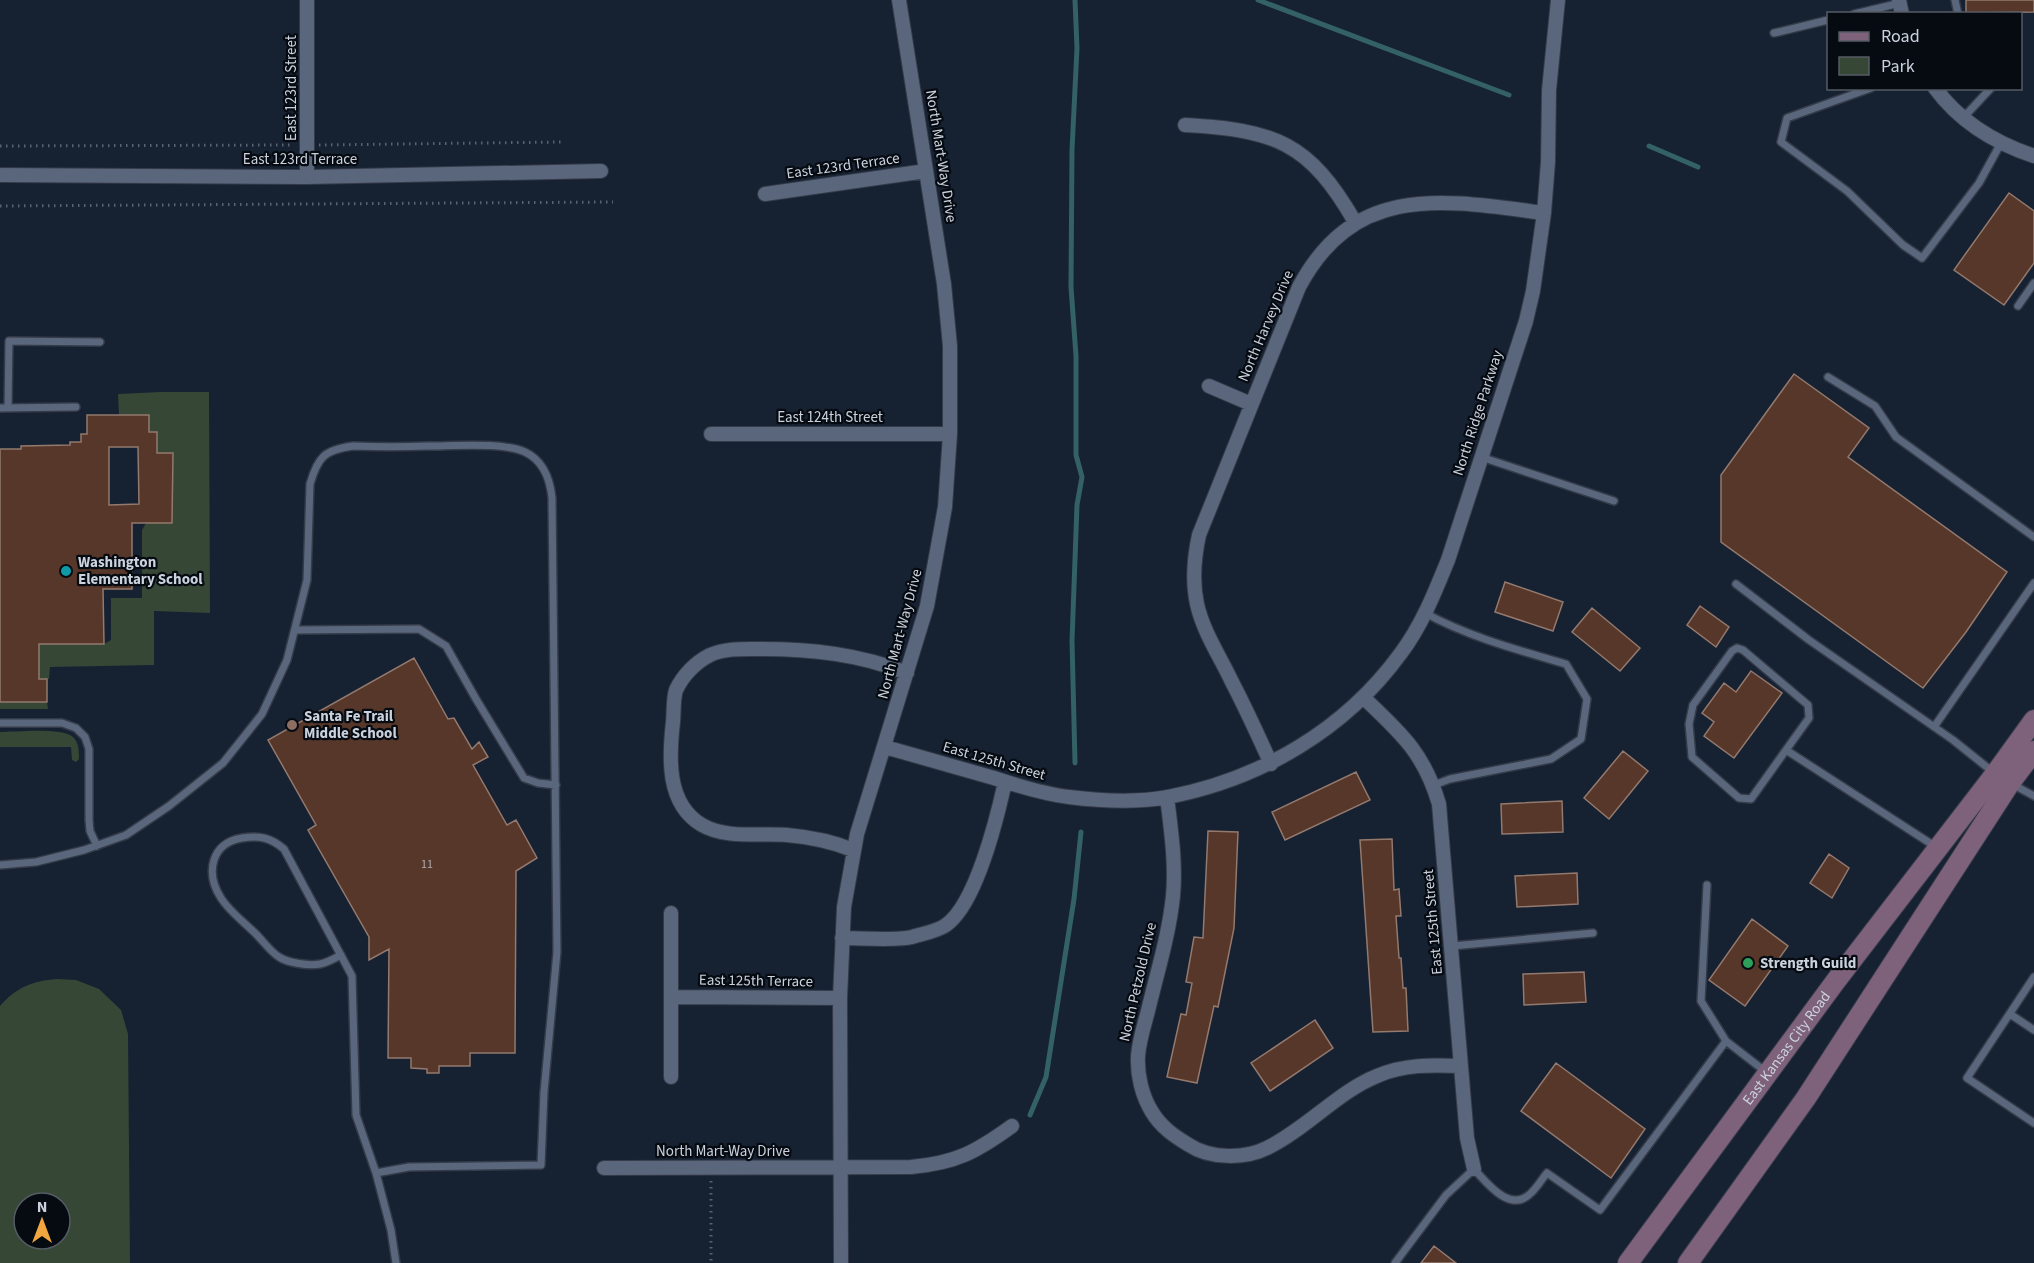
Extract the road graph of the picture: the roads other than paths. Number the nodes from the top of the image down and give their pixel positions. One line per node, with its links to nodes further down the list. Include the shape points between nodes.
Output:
1 (307, 0): 18 (street, East 123rd Street)
2 (899, 0): 16 (street, North Mart-Way Drive)
3 (1558, 0): 20 (street, North Ridge Parkway, via 1549,90)
4 (1900, 5): 5 (lane)
5 (1864, 12)
6 (1827, 20): 7 (lane)
7 (1774, 33)
8 (1865, 90): 13 (lane, via 1787,118 1781,142 1847,191 1903,245 1923,258 1979,183)
9 (1937, 90): 11 (street)
10 (1989, 90): 11 (lane)
11 (1963, 118): 13 (street)
12 (1185, 125): 21 (street, via 1259,133 1281,142 1321,172)
13 (2001, 143): 14 (street)
14 (2034, 156)
15 (601, 171): 18 (street, East 123rd Terrace)
16 (926, 171): 19 (street, East 123rd Terrace); 31 (street, North Mart-Way Drive, via 949,336)
17 (0, 176): 18 (street, East 123rd Terrace)
18 (307, 177)
19 (765, 194)
20 (1544, 213): 21 (street, North Harvey Drive, via 1444,202 1417,203); 32 (street, North Ridge Parkway, via 1526,321)
21 (1355, 222): 27 (street, North Harvey Drive, via 1326,246 1308,270)
22 (2034, 283): 23 (lane)
23 (2018, 306)
24 (100, 342): 29 (lane, via 9,341)
25 (1828, 378): 34 (lane, via 1875,406 1896,437)
26 (1209, 386): 27 (street, North Harvey Drive)
27 (1251, 404): 47 (street, North Harvey Drive, via 1198,535 1194,573 1202,621)
28 (76, 407): 29 (lane)
29 (4, 408)
30 (711, 434): 31 (street, East 124th Street)
31 (950, 434): 39 (street, North Mart-Way Drive, via 936,564)
32 (1481, 457): 33 (lane); 37 (street, North Ridge Parkway, via 1448,560)
33 (1614, 501)
34 (2034, 537)
35 (2034, 583): 43 (lane)
36 (1736, 584): 43 (lane)
37 (1425, 614): 40 (street, North Ridge Parkway, via 1402,652); 51 (lane, via 1508,647 1566,664 1587,699 1581,739 1551,759)
38 (295, 630): 50 (lane, via 420,629 446,646 524,778); 50 (lane, via 307,580 310,484 322,455 353,446 483,446 526,453 545,469 552,498); 54 (lane, via 287,660 262,714 224,763 126,835)
39 (907, 673): 44 (street, North Mart-Way Drive); 56 (street, via 849,655 797,649 735,649 711,654 688,670 676,691 670,746 673,785 682,806 700,824 718,832 823,839)
40 (1364, 698): 47 (street, North Ridge Parkway, via 1316,737); 51 (street, East 125th Street, via 1416,752)
41 (2034, 720): 48 (main road, East Kansas City Road)
42 (0, 723): 54 (lane, via 62,723 85,737 89,748 90,831)
43 (1934, 727): 48 (lane)
44 (885, 747): 49 (street, East 125th Street); 56 (street, North Mart-Way Drive)
45 (1786, 750): 45 (lane, via 1751,799 1739,798 1692,758 1689,724 1693,705 1737,648 1808,705 1809,718); 55 (lane)
46 (2034, 751): 48 (main road, East Kansas City Road)
47 (1271, 764): 53 (street, East 125th Street)
48 (2003, 778): 52 (lane); 55 (main road, East Kansas City Road); 83 (main road, East Kansas City Road, via 1806,1098)
49 (1005, 782): 53 (street, East 125th Street, via 1065,797); 61 (street, via 974,886 963,908 945,925 909,938)
50 (556, 785): 78 (lane, via 557,952 541,1165 409,1167)
51 (1434, 785): 62 (street, East 125th Street)
52 (2034, 796)
53 (1167, 797): 70 (street, North Petzold Drive, via 1173,896 1138,1056 1146,1101 1168,1131 1207,1153 1251,1154 1290,1135 1376,1076 1404,1067)
54 (97, 846): 57 (lane, via 36,862)
55 (1939, 848): 71 (main road, East Kansas City Road)
56 (853, 850): 61 (street, North Mart-Way Drive)
57 (0, 865)
58 (1707, 885): 69 (lane, via 1701,1001)
59 (671, 913): 65 (street)
60 (1593, 933): 62 (lane)
61 (843, 938): 66 (street, North Mart-Way Drive)
62 (1452, 946): 70 (street, East 125th Street)
63 (341, 955): 63 (lane, via 284,849 272,839 234,839 216,853 212,862 213,884 222,900 279,958 320,964); 78 (lane, via 352,976 356,1115)
64 (2034, 977): 67 (lane)
65 (671, 997): 66 (street, East 125th Terrace); 72 (street)
66 (840, 998): 75 (street, North Mart-Way Drive)
67 (2010, 1014): 68 (lane); 73 (lane, via 1967,1078)
68 (2034, 1030)
69 (1726, 1041): 71 (lane); 77 (lane, via 1599,1210 1547,1173 1531,1194 1511,1200 1499,1196)
70 (1461, 1066): 77 (street, East 125th Street, via 1467,1138)
71 (1768, 1074): 82 (main road, East Kansas City Road)
72 (671, 1077)
73 (2034, 1123)
74 (1012, 1126): 75 (street, North Mart-Way Drive, via 963,1157 938,1165)
75 (842, 1167): 76 (street, North Mart-Way Drive); 80 (street, North Mart-Way Drive)
76 (604, 1168)
77 (1474, 1169): 81 (lane, via 1446,1195)
78 (376, 1173): 79 (lane)
79 (396, 1263)
80 (842, 1263)
81 (1395, 1263)
82 (1628, 1263)
83 (1688, 1263)

